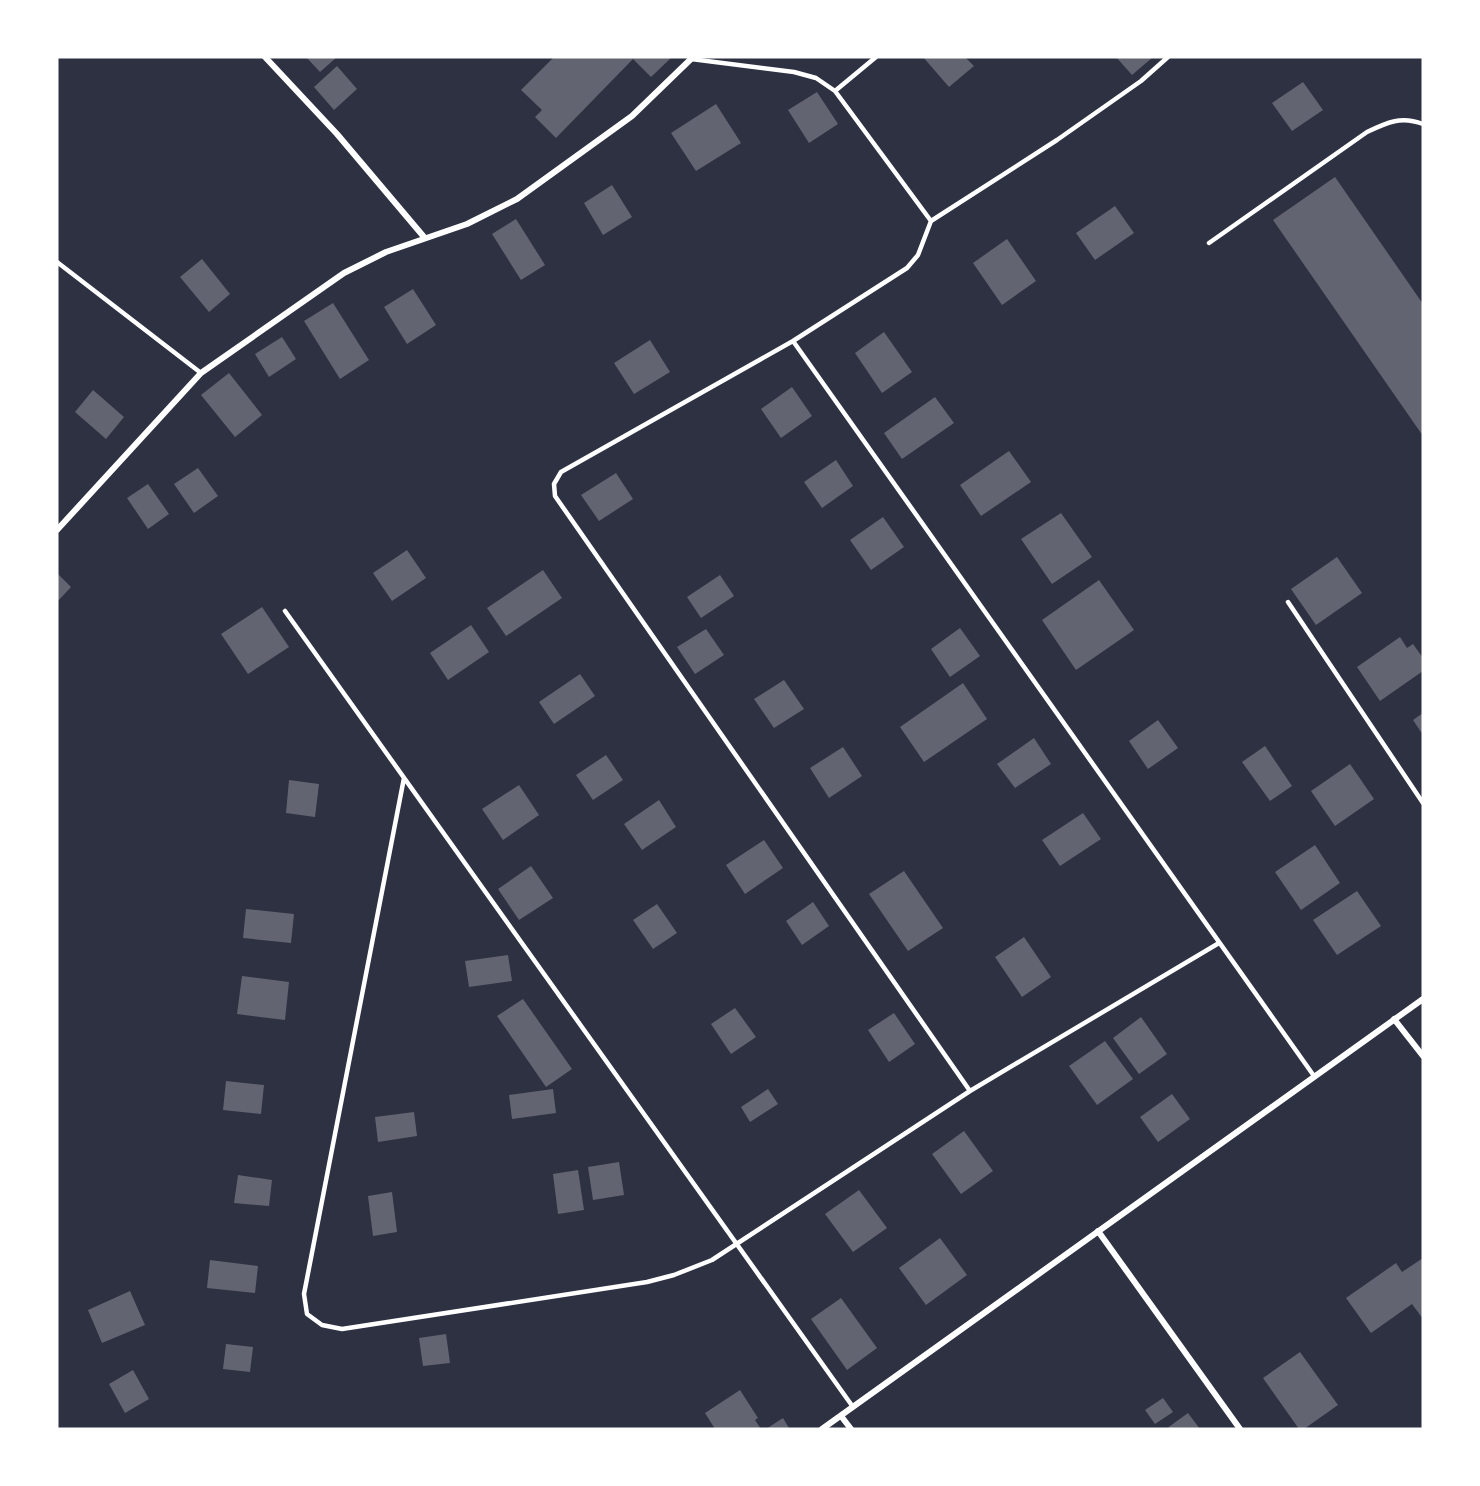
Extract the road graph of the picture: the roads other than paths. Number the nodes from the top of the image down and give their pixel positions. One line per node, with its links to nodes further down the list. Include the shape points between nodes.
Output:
1 (265, 57): 8 (street)
2 (876, 57): 5 (lane)
3 (1168, 57): 7 (lane, via 1141,81 1057,140)
4 (692, 58): 5 (lane, via 794,72 816,78); 8 (street, via 632,116 517,199 467,224)
5 (835, 91): 7 (lane)
6 (1423, 124): 9 (lane, via 1403,119 1367,132)
7 (931, 221): 11 (lane, via 918,255 907,268)
8 (424, 237): 12 (street, via 344,273)
9 (1209, 243)
10 (57, 262): 12 (lane)
11 (793, 341): 18 (lane); 23 (lane, via 561,472 554,484 555,496)
12 (201, 373): 13 (street)
13 (57, 530)
14 (1288, 602): 17 (lane)
15 (285, 611): 16 (lane)
16 (404, 778): 25 (lane); 25 (lane, via 304,1294 307,1314 322,1325 342,1329 647,1282 712,1260)
17 (1423, 803)
18 (1219, 943): 22 (lane); 23 (lane)
19 (1423, 999): 20 (street)
20 (1394, 1019): 21 (street); 22 (street)
21 (1423, 1056)
22 (1314, 1076): 24 (street)
23 (970, 1091): 25 (lane)
24 (1098, 1231): 26 (street); 30 (street)
25 (737, 1244): 26 (lane)
26 (853, 1407): 27 (street)
27 (841, 1416): 28 (street); 29 (street)
28 (822, 1429)
29 (851, 1429)
30 (1240, 1429)

